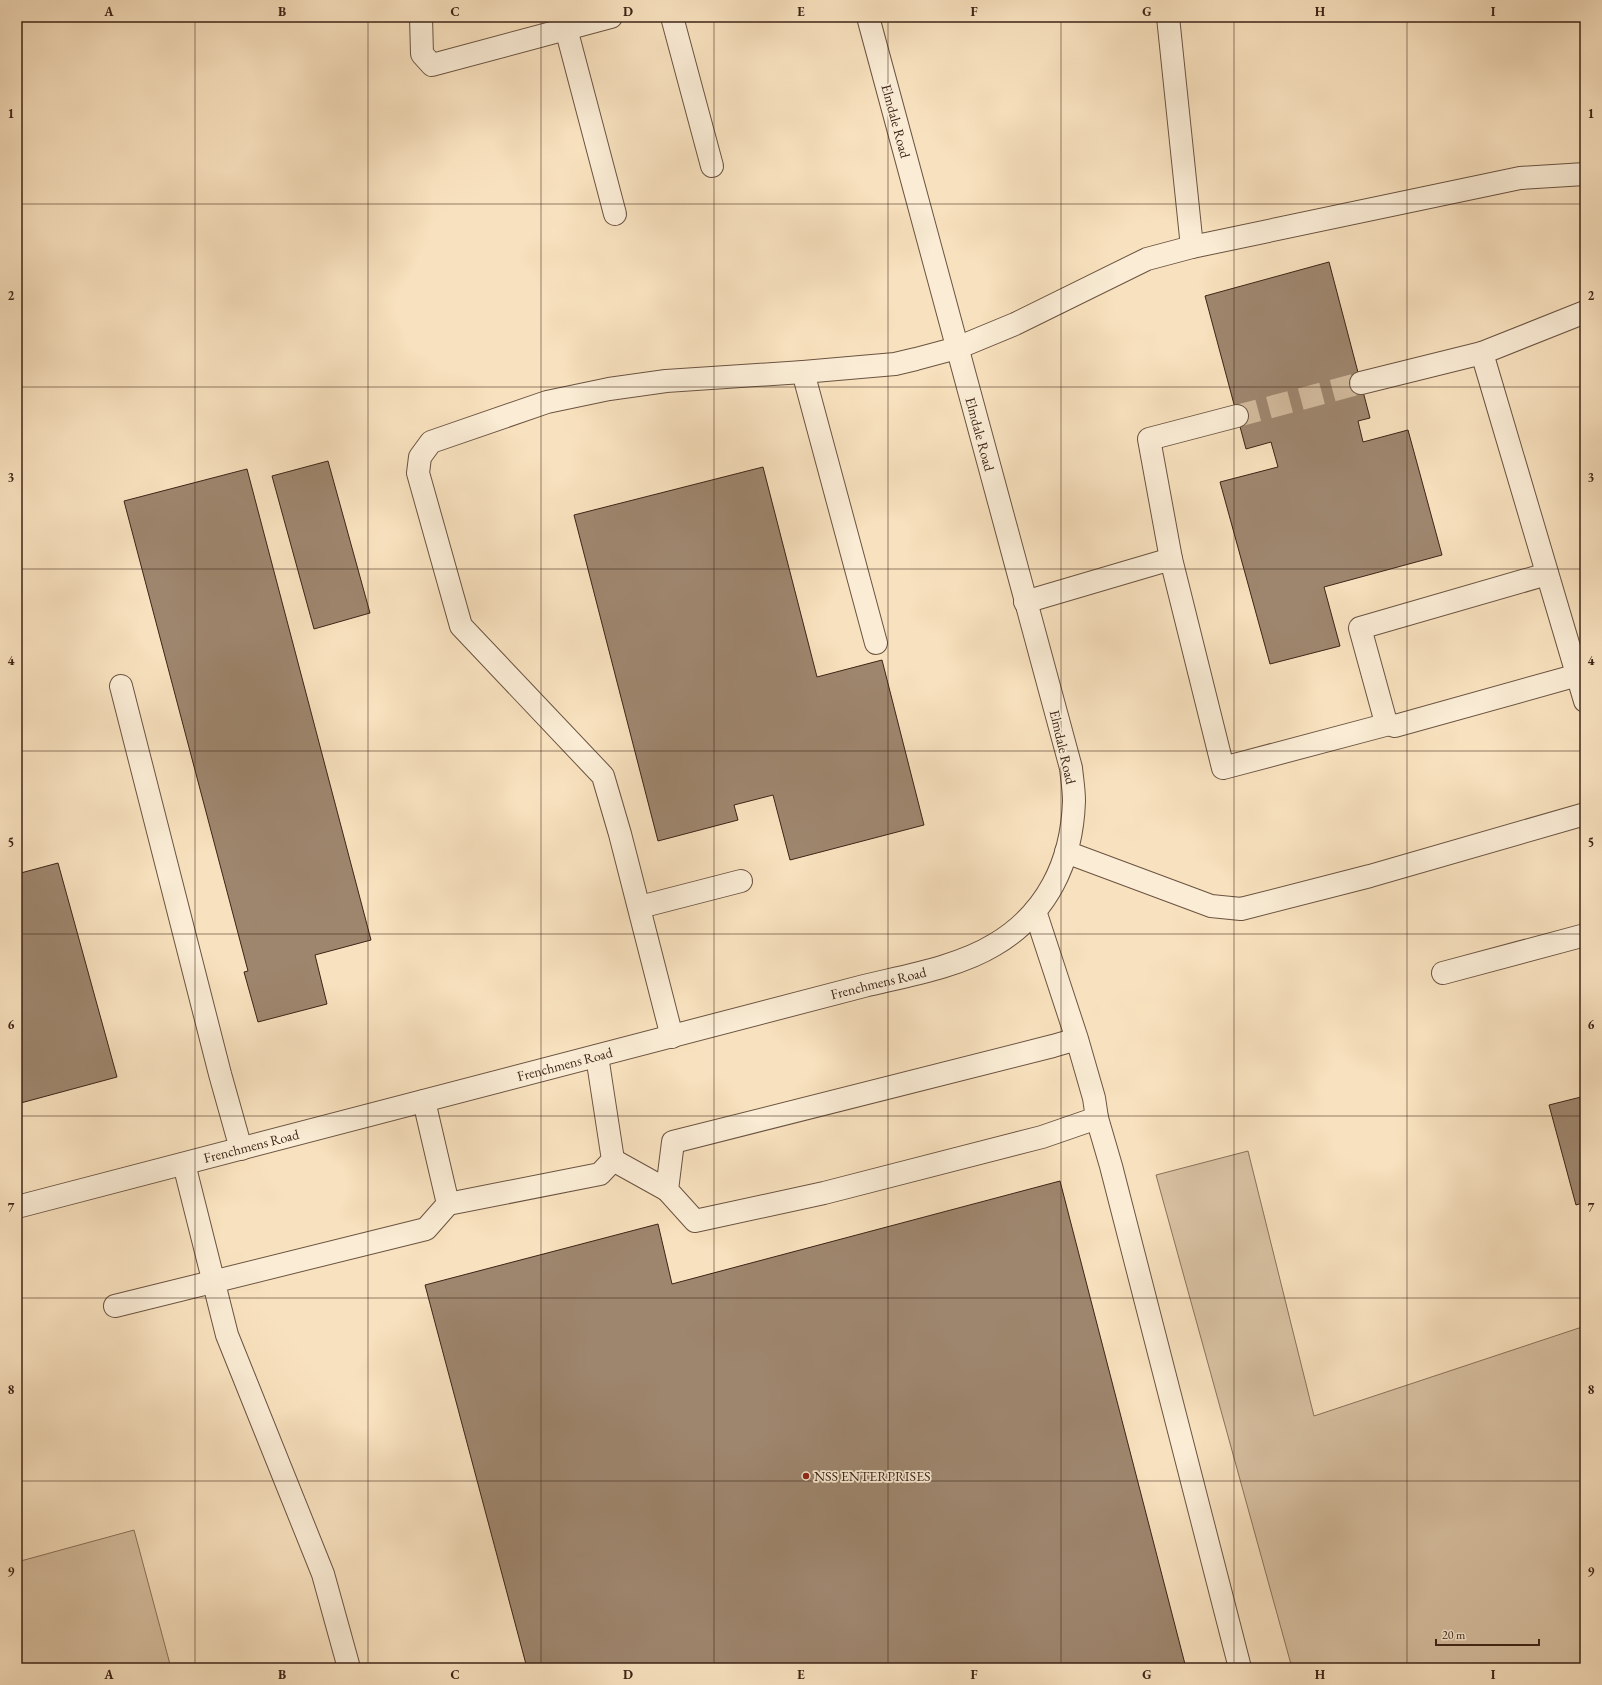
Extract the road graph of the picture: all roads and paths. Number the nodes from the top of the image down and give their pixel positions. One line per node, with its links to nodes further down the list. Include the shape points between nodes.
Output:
1 (421, 17): 6 (street, via 422,54 432,64)
2 (611, 17): 6 (street)
3 (672, 17): 7 (street)
4 (868, 17): 12 (street, Elmdale Road)
5 (1168, 17): 10 (street)
6 (564, 23): 9 (street)
7 (712, 166)
8 (1585, 174): 10 (street, via 1520,178)
9 (615, 214)
10 (1192, 247): 12 (street, via 1147,259 1016,324)
11 (1585, 312): 13 (street)
12 (957, 348): 14 (street, via 895,364); 19 (street, Elmdale Road)
13 (1482, 354): 15 (street); 18 (street)
14 (803, 372): 20 (street); 28 (street, via 666,381 609,389 547,402 431,442 420,457 418,473 460,626 603,776)
15 (1361, 383)
16 (1237, 416): 17 (street, via 1149,439)
17 (1171, 559): 19 (street); 24 (street, via 1223,768)
18 (1547, 574): 21 (street); 24 (street, via 1360,628 1385,719)
19 (1025, 602): 26 (street, Elmdale Road, via 1071,768 1074,799 1072,828)
20 (876, 643)
21 (1581, 674): 23 (street); 24 (street, via 1395,726)
22 (121, 686): 37 (street)
23 (1585, 701)
24 (1389, 724)
25 (1585, 814): 26 (street, via 1370,876 1241,909 1211,906)
26 (1066, 852): 29 (street, Frenchmens Road, via 1053,886)
27 (741, 881): 28 (street)
28 (640, 907): 32 (street)
29 (1035, 911): 32 (street, Frenchmens Road, via 1019,928 1000,942 966,958 928,971); 33 (street)
30 (1585, 935): 31 (street)
31 (1443, 973)
32 (672, 1037): 34 (street, Frenchmens Road)
33 (1077, 1038): 36 (street); 40 (street, via 674,1142)
34 (597, 1056): 35 (street, Frenchmens Road); 38 (street)
35 (424, 1101): 37 (street, Frenchmens Road); 41 (street)
36 (1097, 1118): 40 (street, via 1042,1138 824,1193 695,1221); 46 (street)
37 (241, 1149): 39 (street, Frenchmens Road)
38 (613, 1160): 40 (street); 41 (street, via 600,1174)
39 (184, 1164): 42 (street, Frenchmens Road); 43 (street)
40 (667, 1190)
41 (448, 1204): 43 (street, via 426,1229)
42 (17, 1207)
43 (213, 1281): 44 (street); 45 (street, via 227,1335 323,1574)
44 (115, 1306)
45 (349, 1668)
46 (1240, 1668)

